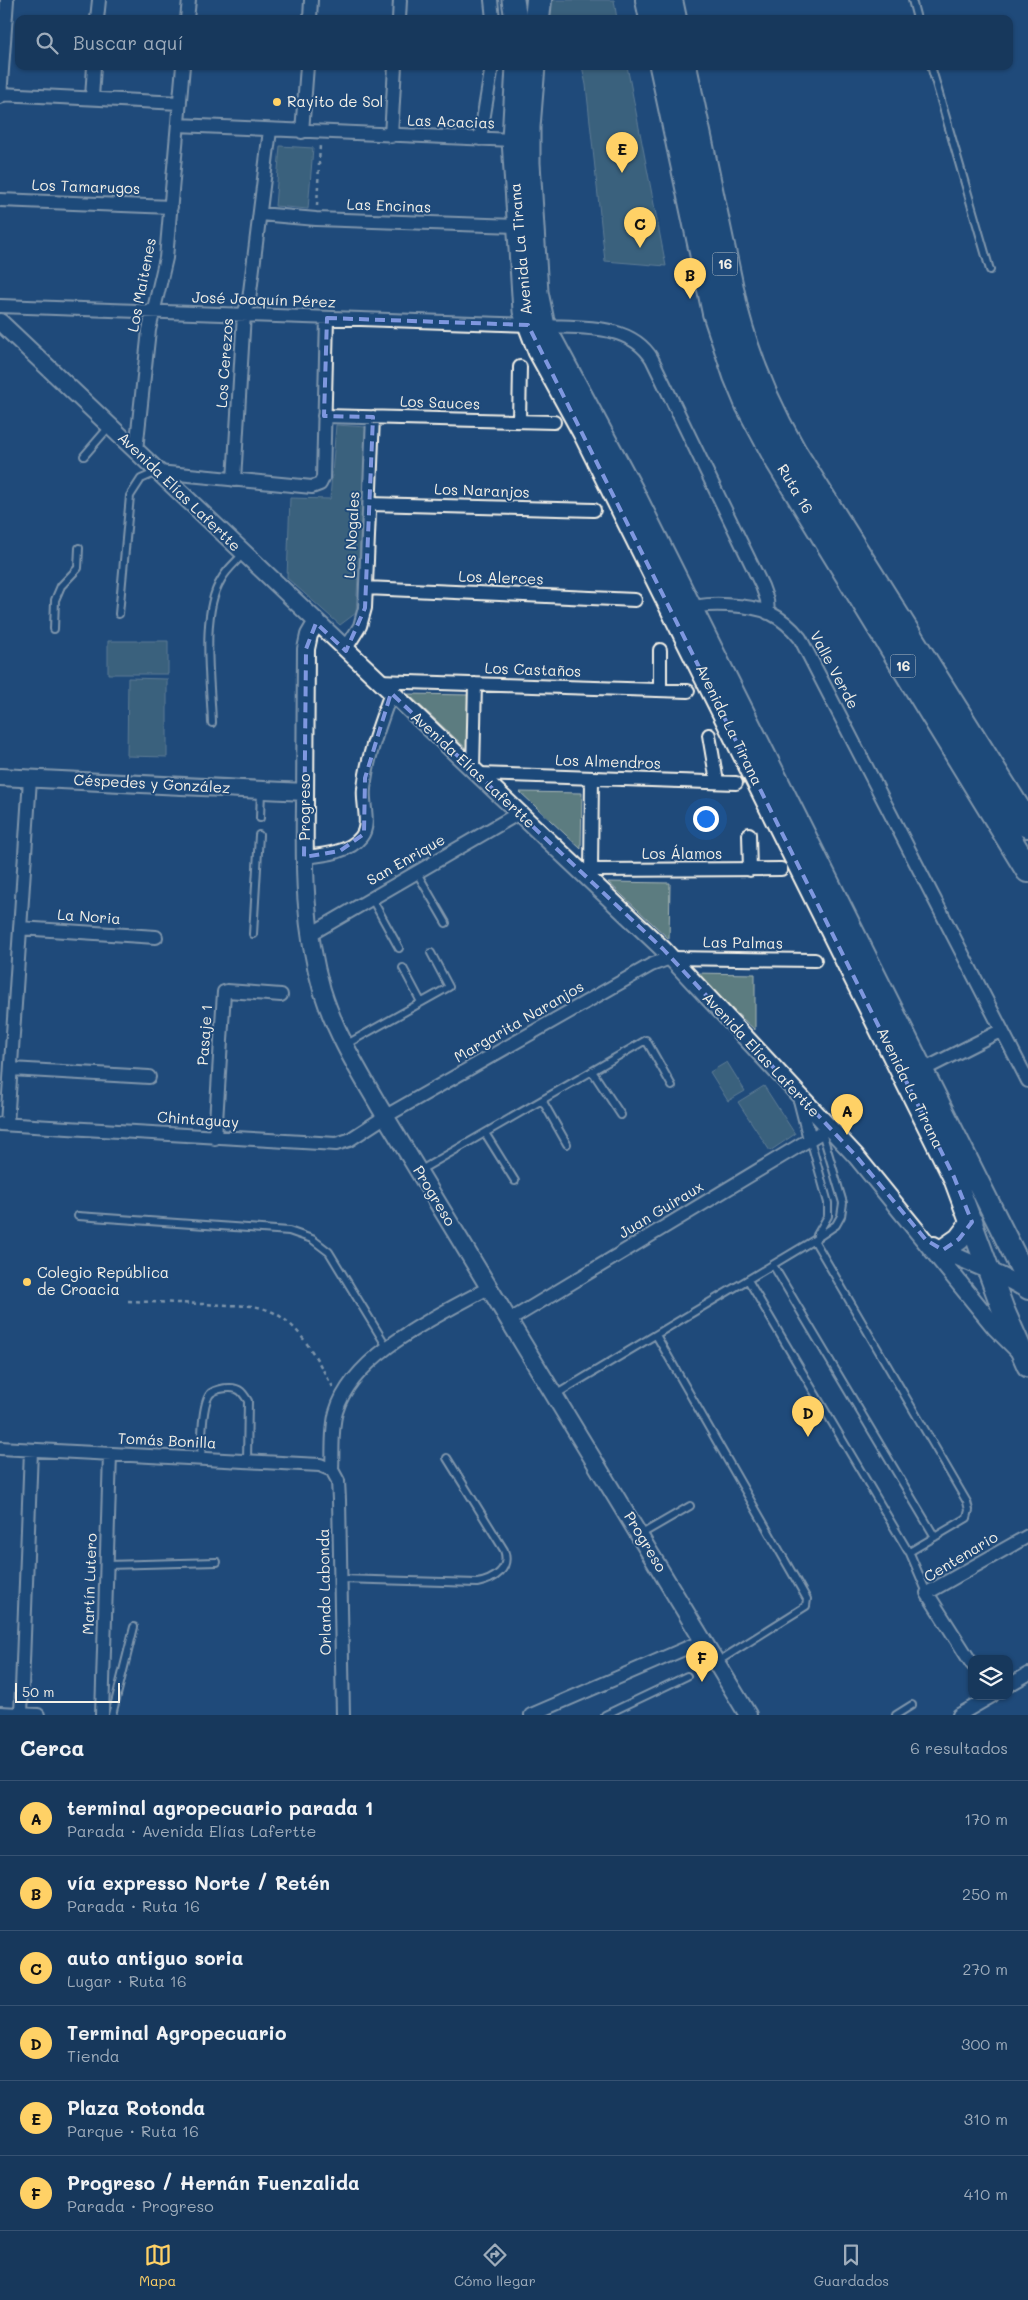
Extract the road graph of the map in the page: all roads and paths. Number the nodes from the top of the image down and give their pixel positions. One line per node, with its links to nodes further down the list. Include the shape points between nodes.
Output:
1 (7, 0): 34 (street)
2 (99, 0): 13 (street)
3 (189, 0): 14 (street)
4 (311, 0): 15 (street)
5 (400, 0): 16 (street)
6 (491, 0): 17 (street)
7 (512, 0): 18 (highway)
8 (529, 0): 19 (highway)
9 (538, 0): 20 (highway)
10 (648, 0): 21 (highway)
11 (670, 0): 22 (highway)
12 (912, 0): 23 (lane)
13 (98, 15)
14 (187, 15)
15 (310, 15)
16 (398, 15)
17 (493, 15)
18 (515, 15)
19 (532, 15)
20 (537, 15)
21 (651, 15)
22 (673, 15)
23 (916, 15)
24 (94, 70): 35 (street)
25 (183, 70): 36 (street, Los Maitenes)
26 (307, 70): 39 (street)
27 (395, 70): 41 (street)
28 (491, 70): 42 (street)
29 (517, 70): 43 (highway, Avenida La Tirana)
30 (534, 70): 55 (highway, Avenida La Tirana, via 529,163)
31 (663, 70): 102 (highway, Ruta 16 / 16, via 715,313 748,405 778,461)
32 (685, 70): 96 (highway, Ruta 16 / 16, via 736,312 765,398 816,488)
33 (932, 70): 49 (lane)
34 (0, 95): 35 (street)
35 (92, 98): 36 (street)
36 (180, 103): 37 (street, Los Maitenes)
37 (178, 125): 38 (street, Las Acacias); 45 (street, Los Maitenes)
38 (270, 130): 39 (street, Las Acacias); 46 (street, Los Cerezos)
39 (302, 132): 40 (street, Las Acacias)
40 (321, 132): 41 (street, Las Acacias); 47 (path)
41 (391, 136): 42 (street, Las Acacias)
42 (480, 139): 43 (street, Las Acacias)
43 (513, 140): 48 (highway, Avenida La Tirana)
44 (0, 200): 45 (street, Los Tamarugos)
45 (171, 207): 51 (street, Los Maitenes, via 166,258)
46 (260, 214): 47 (street, Las Encinas); 52 (street, Los Cerezos, via 250,300)
47 (316, 219): 48 (street, Las Encinas)
48 (518, 226): 55 (highway, Avenida La Tirana, via 522,296)
49 (990, 270)
50 (0, 306): 51 (street, José Joaquín Pérez)
51 (154, 313): 52 (street, José Joaquín Pérez); 62 (street, Los Maitenes, via 149,330)
52 (244, 314): 53 (street, José Joaquín Pérez); 65 (street, Los Cerezos)
53 (327, 318): 55 (street, José Joaquín Pérez); 57 (street)
54 (0, 322): 61 (street, Avenida Elías Lafertte)
55 (536, 325): 72 (highway, Avenida La Tirana, via 539,351); 73 (street, via 613,332 635,340 645,348 762,586)
56 (520, 367): 59 (street)
57 (324, 416): 58 (street, Los Sauces); 65 (street, via 323,478 320,484 312,487)
58 (373, 417): 59 (street, Los Sauces); 66 (street, Los Nogales)
59 (519, 421): 60 (street, Los Sauces)
60 (554, 422)
61 (110, 426): 62 (street, Avenida Elías Lafertte); 63 (lane)
62 (136, 450): 64 (street, Avenida Elías Lafertte)
63 (84, 456)
64 (158, 472): 65 (street); 69 (street, Avenida Elías Lafertte); 74 (lane, via 141,480 130,496)
65 (234, 480)
66 (370, 504): 67 (street, Los Naranjos); 70 (street, Los Nogales)
67 (594, 510)
68 (79, 548): 76 (lane, via 78,568 61,586 56,600)
69 (243, 554): 75 (street, Avenida Elías Lafertte); 84 (lane, via 220,580 211,606 208,625)
70 (366, 588): 71 (street, Los Alerces); 77 (street, Los Nogales, via 360,626)
71 (635, 600)
72 (683, 612): 73 (street, via 729,606); 122 (highway, Avenida La Tirana)
73 (768, 612): 118 (street, Valle Verde, via 788,625 805,646)
74 (119, 614)
75 (316, 623): 77 (street, Avenida Elías Lafertte); 93 (street, Progreso, via 306,649)
76 (54, 629)
77 (345, 650): 79 (street, Avenida Elías Lafertte)
78 (660, 650): 81 (street)
79 (378, 681): 80 (street, Los Castaños); 83 (street, Avenida Elías Lafertte)
80 (475, 684): 81 (street, Los Castaños); 86 (street)
81 (660, 690): 82 (street, Los Castaños)
82 (688, 691)
83 (391, 693): 86 (street, Avenida Elías Lafertte); 99 (street, via 365,778 364,834 340,850)
84 (212, 723)
85 (710, 735): 90 (street)
86 (476, 772): 88 (street, Los Almendros); 94 (street, Avenida Elías Lafertte)
87 (0, 777): 89 (street, Céspedes y González)
88 (592, 778): 90 (street, Los Almendros); 104 (street)
89 (30, 779): 92 (street, Céspedes y González); 107 (street)
90 (717, 782): 91 (street, Los Almendros)
91 (736, 783)
92 (262, 790): 93 (street, Céspedes y González); 95 (lane)
93 (305, 792): 99 (street, Progreso)
94 (519, 813): 103 (street, San Enrique); 104 (street, Avenida Elías Lafertte)
95 (260, 818)
96 (1028, 825)
97 (749, 834): 101 (street)
98 (259, 835): 108 (lane)
99 (304, 857): 109 (street, Progreso)
100 (781, 869): 101 (street, Los Álamos)
101 (750, 870): 104 (street, Los Álamos)
102 (1028, 870)
103 (417, 873): 105 (street, San Enrique); 106 (lane)
104 (588, 874): 113 (street, Avenida Elías Lafertte)
105 (372, 899): 109 (street, San Enrique); 111 (lane)
106 (446, 923)
107 (20, 928): 110 (street, La Noria); 120 (street)
108 (252, 934)
109 (309, 935): 119 (street, Progreso, via 322,992)
110 (156, 937)
111 (399, 948)
112 (431, 953): 117 (lane, via 449,987)
113 (670, 958): 114 (street, Las Palmas); 126 (street, Avenida Elías Lafertte); 129 (street, Margarita Naranjos, via 651,965)
114 (815, 960)
115 (403, 968): 117 (lane)
116 (281, 995): 133 (street, Pasaje 1, via 224,992)
117 (422, 1002): 119 (lane)
118 (1002, 1030): 122 (street); 124 (street, Valle Verde)
119 (344, 1046): 129 (street, Progreso)
120 (10, 1069): 123 (street); 130 (street)
121 (592, 1071): 125 (lane, via 646,1040); 127 (lane); 128 (lane)
122 (913, 1075): 139 (highway, Avenida La Tirana); 145 (highway, Avenida La Tirana)
123 (149, 1077)
124 (1028, 1081)
125 (672, 1086)
126 (798, 1094): 131 (street, Avenida Elías Lafertte); 134 (street)
127 (542, 1100): 132 (lane); 135 (lane)
128 (621, 1115)
129 (386, 1116): 133 (street, Chintaguay, via 348,1140 329,1145); 136 (street, Progreso)
130 (3, 1124): 133 (street, Chintaguay)
131 (826, 1130): 134 (street, Juan Guiraux); 140 (lane, via 843,1203 836,1225); 141 (street, Avenida Elías Lafertte)
132 (486, 1133): 136 (lane); 137 (lane)
133 (215, 1138)
134 (810, 1139): 140 (lane, via 828,1203 828,1216); 149 (street, Juan Guiraux)
135 (567, 1144)
136 (419, 1171): 146 (street, Progreso)
137 (515, 1181)
138 (78, 1216): 151 (lane, via 289,1231 307,1236 330,1252)
139 (972, 1222): 141 (highway, via 959,1239); 143 (highway, Avenida La Tirana)
140 (814, 1240): 142 (lane); 165 (lane, via 967,1502 968,1518)
141 (934, 1245): 143 (street, Avenida Elías Lafertte); 152 (street, Avenida Elías Lafertte, via 995,1328)
142 (773, 1265): 144 (lane); 165 (lane)
143 (989, 1271): 147 (street, Avenida Elías Lafertte); 152 (highway, Avenida La Tirana)
144 (748, 1280): 150 (lane); 166 (lane)
145 (1028, 1282)
146 (490, 1287): 149 (street, Progreso); 151 (street, Orlando Labonda)
147 (1028, 1291)
148 (128, 1301): 154 (path, via 252,1306 270,1310 300,1332)
149 (510, 1320): 153 (street, Progreso)
150 (656, 1335): 153 (lane); 174 (lane, via 807,1599 806,1606)
151 (387, 1347): 154 (street, Orlando Labonda, via 353,1380)
152 (1026, 1358)
153 (555, 1395): 163 (street, Progreso)
154 (341, 1399): 161 (street, Orlando Labonda, via 333,1426)
155 (0, 1448): 156 (street, Tomás Bonilla)
156 (31, 1450): 157 (street, Tomás Bonilla); 181 (street)
157 (110, 1454): 159 (street, Tomás Bonilla); 168 (street, Martín Lutero)
158 (447, 1458): 169 (lane, via 504,1550 506,1562 502,1572 477,1583)
159 (202, 1459): 160 (street, Tomás Bonilla); 160 (lane, via 205,1403 210,1394 221,1388 235,1388 243,1392 248,1401)
160 (248, 1461): 161 (street, Tomás Bonilla, via 320,1465)
161 (332, 1470): 169 (street, Orlando Labonda, via 338,1481)
162 (690, 1506): 163 (lane)
163 (640, 1535): 172 (street, Progreso)
164 (1028, 1536): 170 (street, Centenario)
165 (935, 1537): 166 (lane)
166 (909, 1551): 170 (lane)
167 (217, 1562): 168 (lane)
168 (107, 1565): 183 (street, Martín Lutero)
169 (341, 1579): 185 (street, Orlando Labonda)
170 (927, 1593): 173 (street, Centenario)
171 (134, 1627): 184 (lane)
172 (705, 1640): 174 (street, Progreso); 186 (street)
173 (968, 1658)
174 (717, 1662): 188 (street, Progreso)
175 (1028, 1674): 177 (street)
176 (687, 1676): 187 (lane)
177 (1013, 1683)
178 (985, 1700): 190 (street)
179 (912, 1704): 189 (lane)
180 (0, 1713): 181 (street)
181 (21, 1714): 182 (street)
182 (38, 1715)
183 (102, 1715)
184 (112, 1715)
185 (343, 1715)
186 (532, 1715)
187 (605, 1715)
188 (748, 1715)
189 (896, 1715)
190 (959, 1715)

